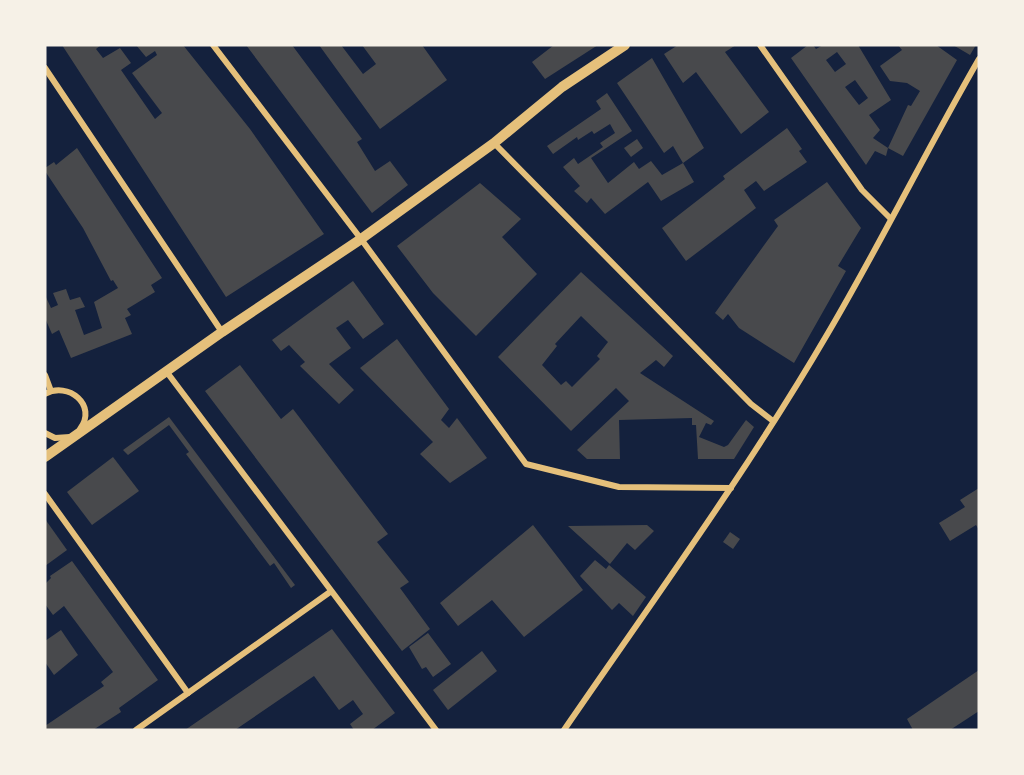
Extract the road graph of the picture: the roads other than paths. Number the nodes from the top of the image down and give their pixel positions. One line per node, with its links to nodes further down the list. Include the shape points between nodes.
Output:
1 (213, 45): 8 (street)
2 (625, 45): 6 (street, via 562,87)
3 (760, 45): 7 (street, via 862,190)
4 (979, 59): 7 (street)
5 (45, 68): 9 (street)
6 (494, 143): 8 (street); 13 (street, via 751,404)
7 (890, 218): 13 (street, via 828,333)
8 (361, 239): 9 (street); 17 (street, via 525,464 619,487)
9 (222, 332): 10 (street)
10 (166, 371): 14 (street); 19 (street)
11 (45, 375): 12 (street)
12 (48, 393): 14 (street, via 68,390 81,400 85,417)
13 (773, 421): 17 (street)
14 (78, 432): 15 (street, via 63,439); 16 (street)
15 (45, 433)
16 (45, 458)
17 (731, 488): 23 (street)
18 (45, 494): 20 (street)
19 (330, 592): 20 (street); 22 (street)
20 (188, 693): 21 (street)
21 (136, 730)
22 (436, 730)
23 (564, 730)

